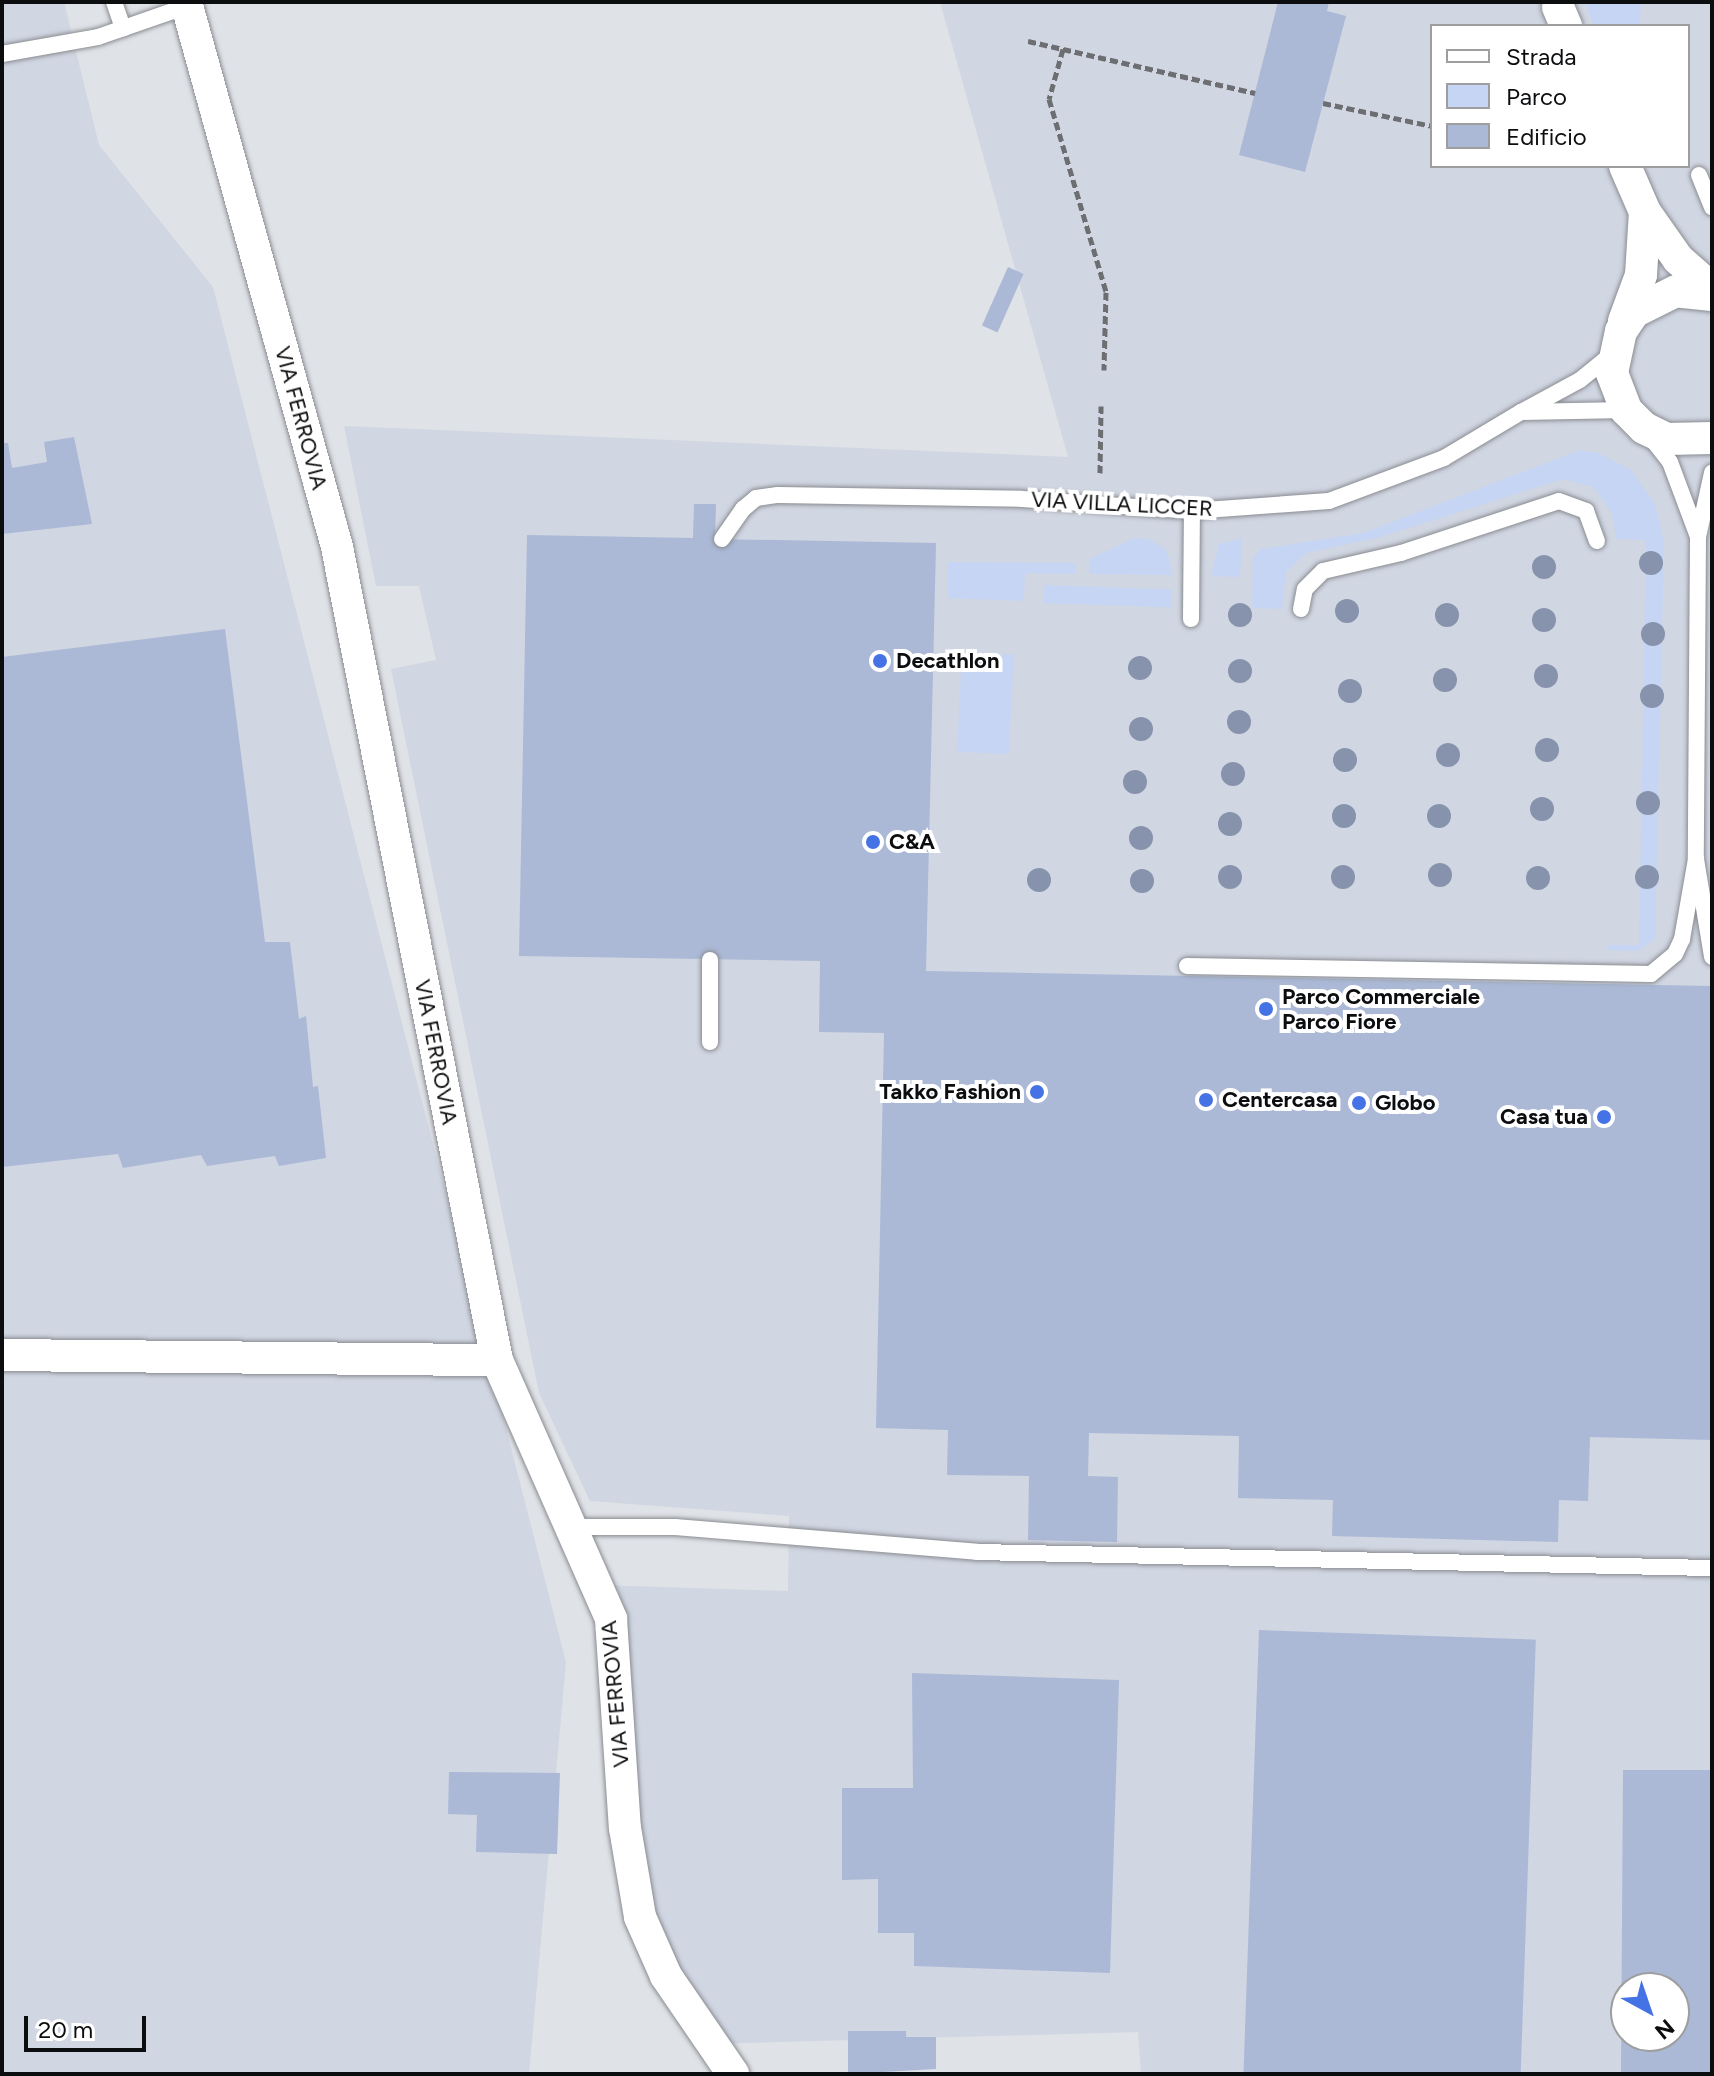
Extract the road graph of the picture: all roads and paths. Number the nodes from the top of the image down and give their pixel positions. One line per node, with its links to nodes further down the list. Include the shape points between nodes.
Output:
1 (114, 2): 3 (lane)
2 (186, 4): 3 (lane); 39 (street, VIA FERROVIA, via 337,547)
3 (123, 28): 6 (lane)
4 (1028, 41): 5 (path)
5 (1063, 49): 7 (path); 16 (path, via 1049,99 1106,292)
6 (2, 54)
7 (1255, 93)
8 (1323, 103): 9 (path)
9 (1430, 126)
10 (1626, 168): 13 (street, VIA VILLA LICCER)
11 (1699, 175): 12 (lane)
12 (1712, 207)
13 (1645, 212): 14 (street, VIA VILLA LICCER, via 1678,259); 15 (street, VIA VILLA LICCER, via 1641,275)
14 (1712, 292): 15 (street, VIA VILLA LICCER, via 1676,291 1654,298 1634,312)
15 (1617, 342): 18 (lane, VIA VILLA LICCER, via 1580,380); 19 (street, VIA VILLA LICCER, via 1616,393)
16 (1104, 370)
17 (1101, 406): 21 (path)
18 (1521, 412): 19 (lane, VIA VILLA LICCER); 23 (lane, VIA VILLA LICCER, via 1444,458 1377,487 1329,501)
19 (1635, 419): 20 (street, VIA VILLA LICCER, via 1667,439); 24 (lane, via 1670,462)
20 (1712, 438)
21 (1100, 473)
22 (1712, 473): 24 (lane)
23 (1192, 511): 25 (lane, VIA VILLA LICCER, via 1022,499 778,495 756,498); 28 (lane)
24 (1698, 537): 29 (lane)
25 (722, 539)
26 (1597, 541): 27 (lane, via 1586,511 1559,501 1401,553 1323,571 1305,589)
27 (1301, 609)
28 (1191, 619)
29 (1697, 698): 30 (lane); 32 (lane)
30 (1712, 721)
31 (1712, 744): 32 (lane)
32 (1697, 764): 33 (lane)
33 (1696, 859): 34 (lane); 36 (lane, via 1682,939 1675,954 1651,974)
34 (1712, 957)
35 (710, 960): 37 (lane)
36 (1187, 966)
37 (710, 1042)
38 (2, 1355): 39 (street)
39 (497, 1360): 40 (street, VIA FERROVIA)
40 (573, 1527): 41 (lane, via 675,1527 977,1552); 42 (street, VIA FERROVIA, via 611,1619 625,1828 640,1917 666,1976)
41 (1712, 1568)
42 (733, 2074)

